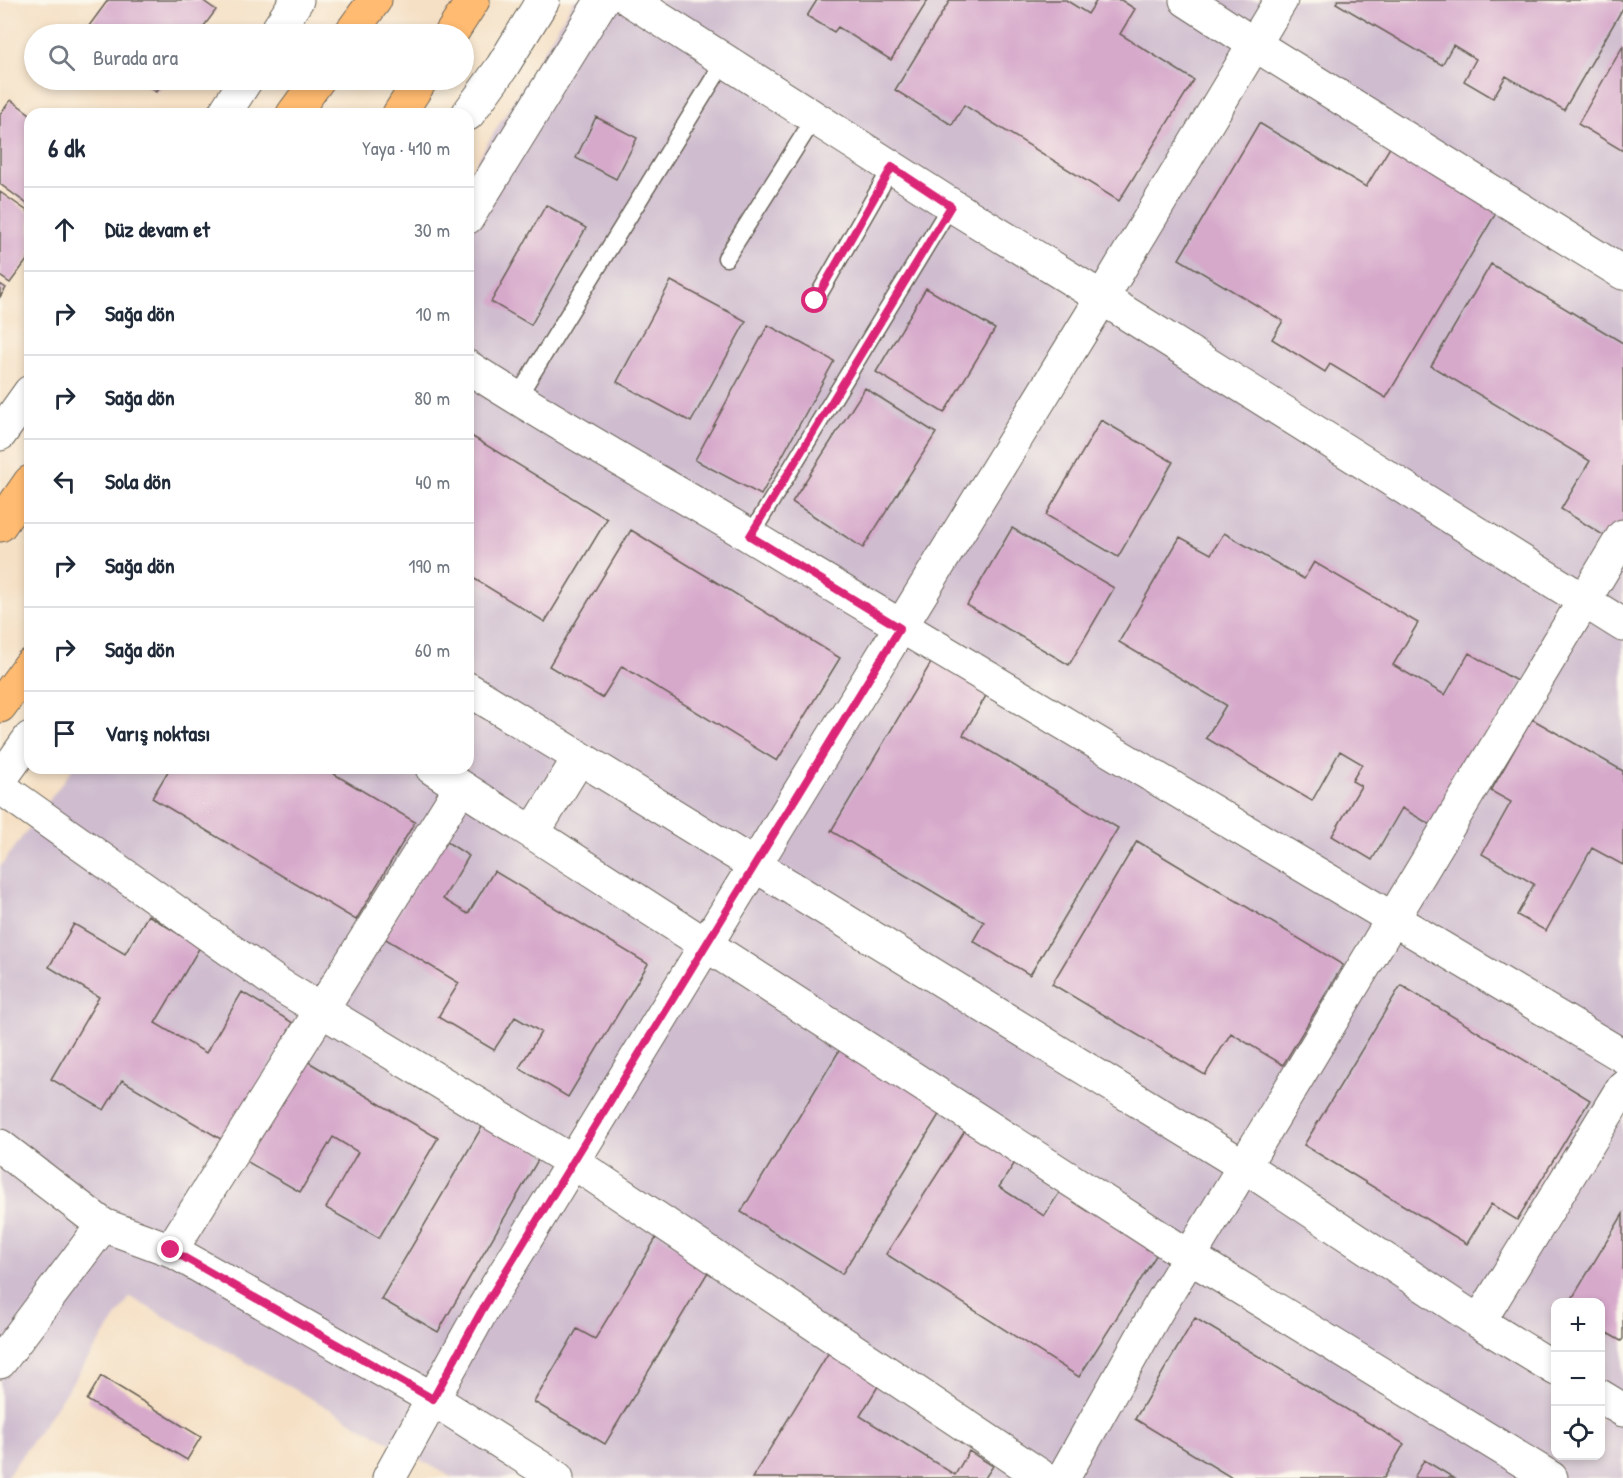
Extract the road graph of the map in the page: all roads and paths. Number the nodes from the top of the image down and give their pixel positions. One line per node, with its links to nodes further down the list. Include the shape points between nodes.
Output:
1 (375, 0): 10 (highway)
2 (473, 0): 11 (highway)
3 (543, 0): 20 (street)
4 (602, 0): 24 (street)
5 (630, 0): 13 (street)
6 (1186, 0): 12 (street)
7 (1281, 0): 12 (street)
8 (292, 2): 9 (street)
9 (280, 24)
10 (357, 24)
11 (457, 24)
12 (1254, 44): 26 (street); 27 (street)
13 (725, 60): 21 (street); 30 (lane)
14 (240, 90): 17 (street)
15 (311, 90): 18 (highway)
16 (415, 90): 19 (highway)
17 (228, 108)
18 (298, 108)
19 (403, 108)
20 (472, 108)
21 (814, 117): 22 (street); 25 (lane)
22 (892, 167): 23 (street); 28 (lane)
23 (951, 206): 27 (street); 35 (lane)
24 (474, 207)
25 (726, 258)
26 (1623, 273)
27 (1102, 298): 37 (street); 39 (street)
28 (815, 301)
29 (474, 371): 30 (street)
30 (517, 398): 35 (street)
31 (24, 400): 32 (street)
32 (0, 434)
33 (24, 491): 34 (highway)
34 (0, 525)
35 (750, 536): 39 (street)
36 (1623, 536): 37 (street)
37 (1583, 601): 38 (street); 51 (street)
38 (1623, 625)
39 (900, 628): 50 (street); 51 (street)
40 (24, 672): 42 (highway)
41 (474, 693): 44 (street)
42 (0, 706)
43 (24, 746): 46 (street)
44 (579, 758): 49 (street); 50 (street)
45 (441, 774): 48 (street)
46 (0, 780)
47 (0, 787): 53 (street, via 278,984)
48 (461, 787): 49 (street); 53 (street)
49 (533, 833): 52 (street)
50 (754, 866): 52 (street); 58 (street)
51 (1393, 918): 54 (street); 58 (street)
52 (706, 945): 57 (street); 61 (street)
53 (322, 1010): 57 (street); 60 (street)
54 (1623, 1056)
55 (1623, 1087): 62 (street)
56 (0, 1146): 59 (street)
57 (573, 1162): 65 (street); 70 (street)
58 (1244, 1167): 61 (street); 62 (street)
59 (103, 1225): 60 (street); 63 (street)
60 (171, 1250): 65 (street)
61 (1190, 1257): 71 (street); 72 (street)
62 (1479, 1322): 64 (street)
63 (0, 1362)
64 (1551, 1366)
65 (433, 1399): 68 (street); 69 (street)
66 (1605, 1399): 67 (street)
67 (1623, 1410)
68 (389, 1478)
69 (556, 1478)
70 (1044, 1478)
71 (1063, 1478)
72 (1551, 1478)

